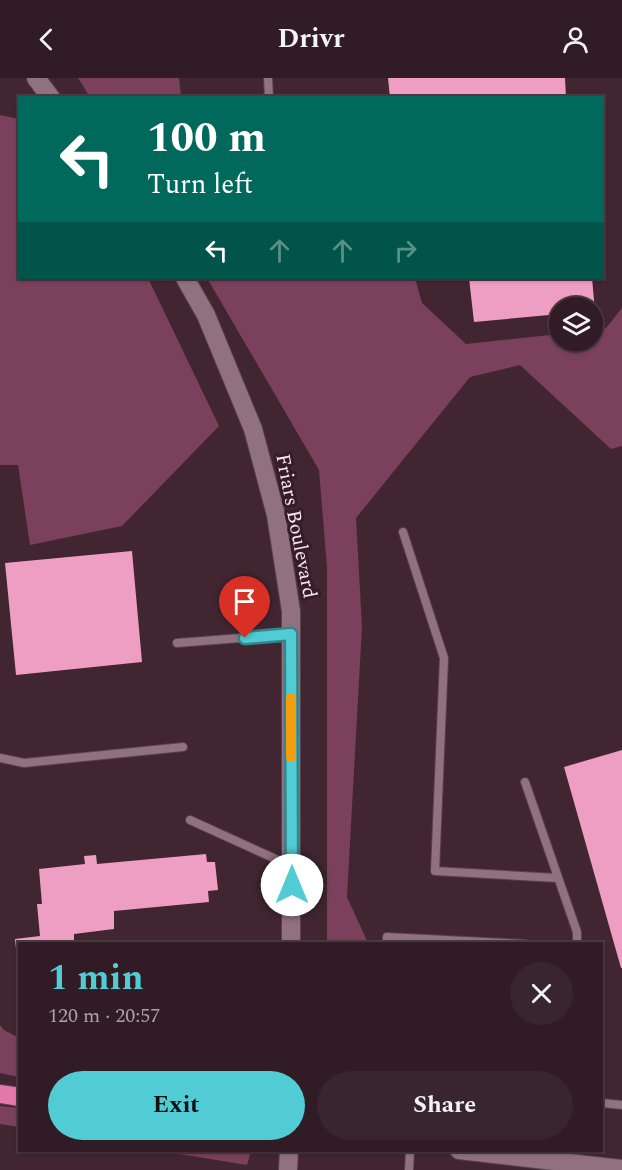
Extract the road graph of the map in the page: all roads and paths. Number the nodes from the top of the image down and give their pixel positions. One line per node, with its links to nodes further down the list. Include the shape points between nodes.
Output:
1 (36, 78): 3 (main road)
2 (268, 78): 4 (lane)
3 (50, 96)
4 (269, 96)
5 (185, 279): 7 (main road, Friars Boulevard, via 206,315 253,429 276,515)
6 (403, 532): 14 (lane, via 444,658 435,871)
7 (291, 634): 8 (lane); 13 (main road, Friars Boulevard)
8 (177, 643)
9 (183, 747): 10 (lane, via 24,763)
10 (0, 758)
11 (525, 782): 14 (lane)
12 (190, 820): 13 (lane)
13 (292, 866): 15 (main road, Friars Boulevard)
14 (557, 878): 18 (lane)
15 (291, 942)
16 (387, 942): 17 (lane, via 387,938)
17 (479, 942)
18 (577, 942)
19 (0, 1094): 20 (highway)
20 (18, 1096)
21 (603, 1103): 22 (lane)
22 (622, 1105)
23 (288, 1152): 29 (main road)
24 (410, 1152): 30 (lane)
25 (488, 1152): 26 (main road)
26 (532, 1155): 27 (main road)
27 (575, 1157): 28 (main road)
28 (622, 1169)
29 (288, 1170)
30 (409, 1170)

